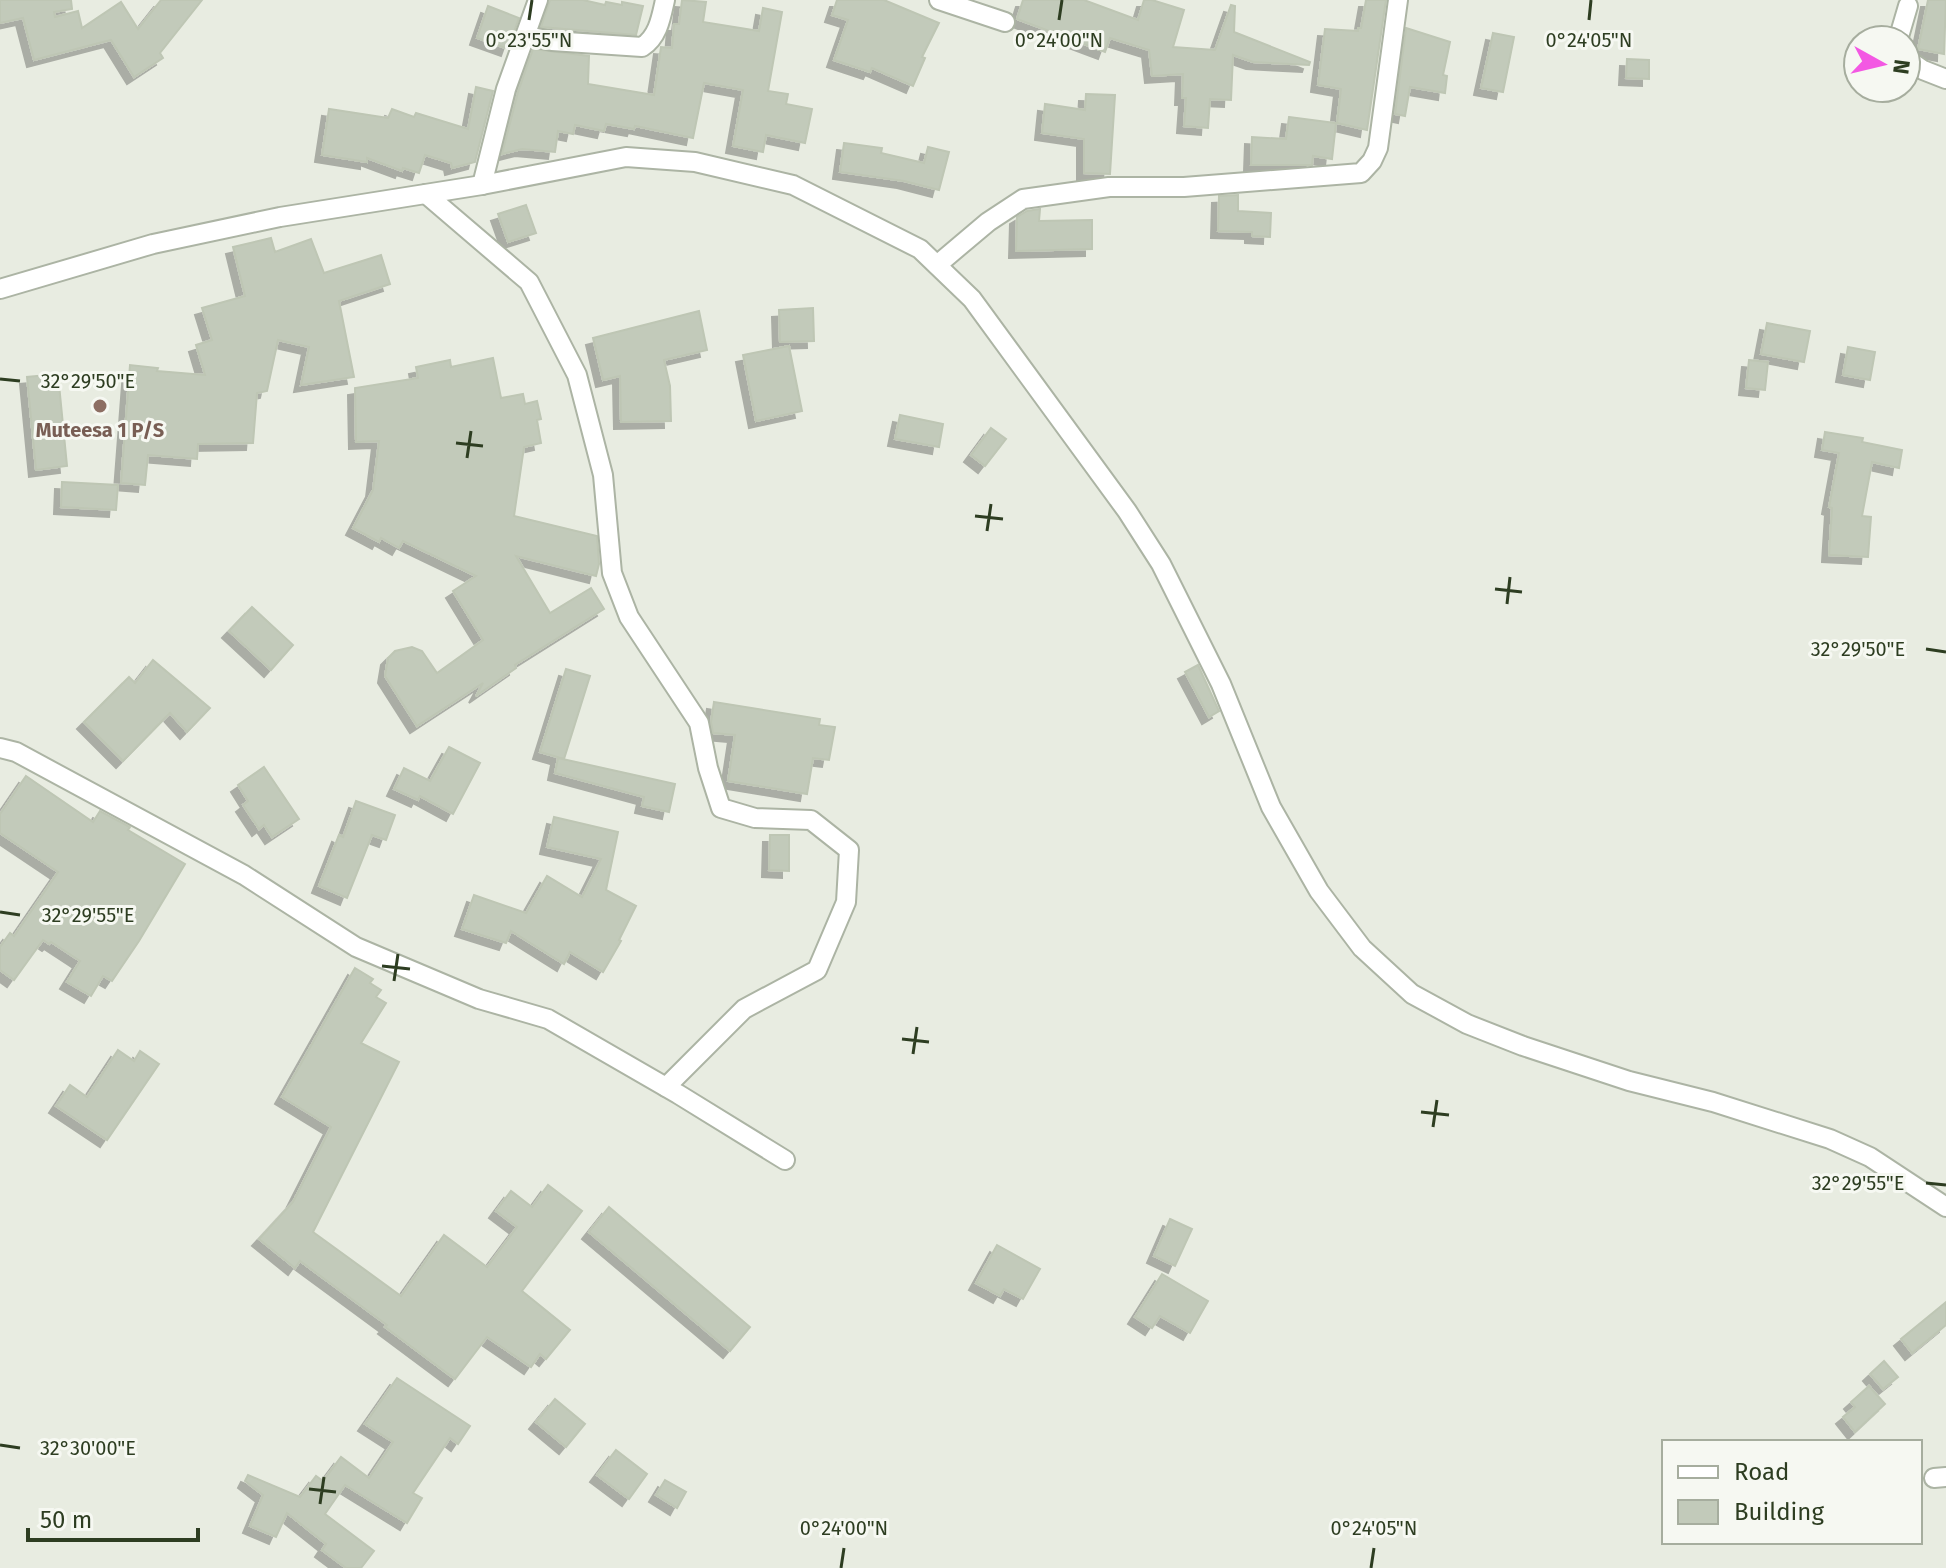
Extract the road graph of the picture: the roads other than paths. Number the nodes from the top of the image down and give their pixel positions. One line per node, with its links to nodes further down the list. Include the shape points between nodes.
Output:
1 (538, 0): 8 (street)
2 (665, 0): 8 (street, via 651,41 642,47)
3 (939, 0): 6 (street)
4 (1398, 0): 13 (street, via 1378,148 1361,173 1184,187 1109,187 1023,199)
5 (1908, 6): 7 (street)
6 (1005, 22)
7 (1903, 24)
8 (527, 36): 11 (street, via 506,89)
9 (1922, 69): 10 (street)
10 (1946, 79)
11 (482, 185): 12 (street); 13 (street, via 626,157 695,162 793,185 920,249)
12 (426, 194): 14 (street, via 153,244); 16 (street, via 529,282 577,375 603,475 612,573 629,617 699,723 721,808 755,818 811,820 849,850 846,902 817,970 744,1009)
13 (937, 265): 18 (street, via 972,299 1161,564 1221,684 1271,807 1319,891 1362,948 1412,994 1467,1024 1629,1081 1830,1139 1870,1157)
14 (0, 289)
15 (0, 748): 16 (street, via 244,875 356,947 479,999 548,1019)
16 (666, 1087): 17 (street)
17 (785, 1160)
18 (1946, 1207)

